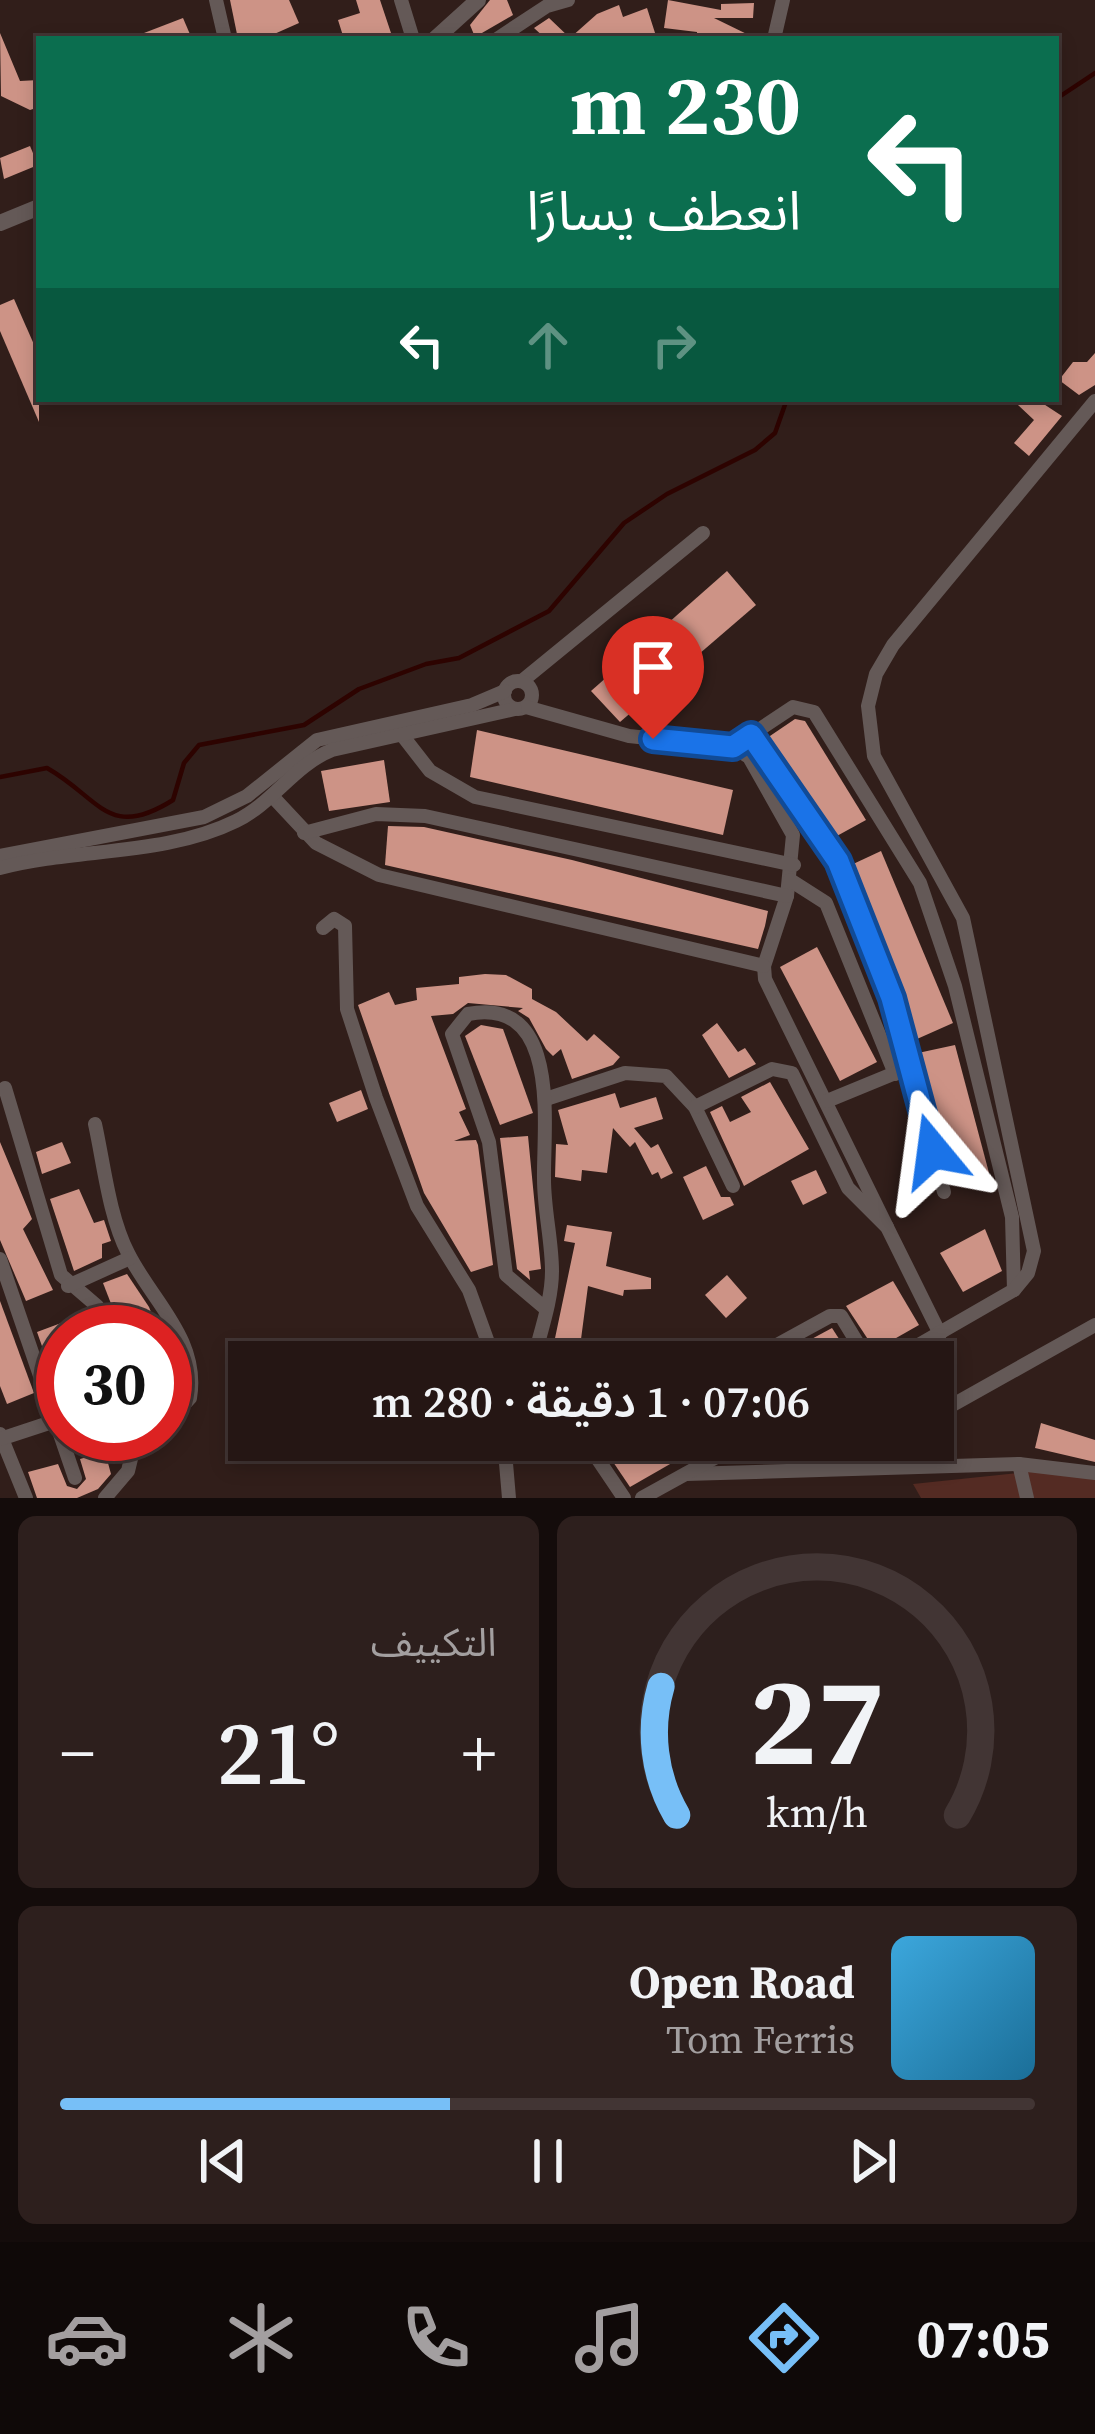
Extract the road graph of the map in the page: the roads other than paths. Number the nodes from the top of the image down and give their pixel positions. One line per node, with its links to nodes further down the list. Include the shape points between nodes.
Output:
1 (216, 0): 6 (street)
2 (400, 0): 7 (street)
3 (478, 0): 8 (street)
4 (568, 0): 9 (street, via 536,13)
5 (783, 0): 10 (street)
6 (224, 36)
7 (411, 36)
8 (438, 36)
9 (518, 36)
10 (774, 36)
11 (36, 208): 12 (street)
12 (0, 223)
13 (1095, 401): 40 (street, via 893,645 868,706 874,756 963,918 1033,1239 1028,1273)
14 (703, 533): 15 (street)
15 (522, 681): 16 (street); 17 (street, via 532,693)
16 (505, 692): 17 (street); 23 (street, via 332,734 248,796 204,817)
17 (520, 708): 18 (street); 20 (street, via 629,736)
18 (401, 735): 21 (street, via 323,753); 25 (street, via 430,771 476,797)
19 (751, 735): 20 (street); 28 (street, via 838,861 892,998); 40 (street, via 793,707 814,712 920,883 955,986 1012,1217)
20 (733, 747): 25 (street, via 777,800 793,835)
21 (273, 797): 22 (street); 24 (street, via 236,821 189,836)
22 (304, 832): 25 (street, via 376,814 424,816); 27 (street, via 380,875)
23 (0, 856)
24 (0, 868)
25 (790, 880): 27 (street); 28 (street, via 826,903)
26 (323, 928): 46 (street, via 334,919 345,926 347,1009 376,1098 417,1206 469,1290)
27 (764, 966): 31 (street)
28 (902, 1071): 31 (street); 35 (street)
29 (5, 1088): 39 (street)
30 (548, 1098): 32 (street, via 643,1071 676,1083); 43 (street, via 552,1271); 43 (street, via 536,1051 519,1030 500,1015 460,1018 454,1043 489,1142 506,1275)
31 (827, 1102): 36 (street)
32 (695, 1107): 34 (street); 36 (street, via 772,1069 792,1073 848,1188)
33 (94, 1124): 37 (street)
34 (733, 1186)
35 (944, 1192)
36 (887, 1227): 45 (street)
37 (130, 1258): 39 (street); 42 (street)
38 (0, 1259): 51 (street)
39 (68, 1286): 41 (street)
40 (1014, 1290): 45 (street)
41 (96, 1305)
42 (164, 1305)
43 (545, 1309): 47 (street)
44 (1095, 1325): 52 (street)
45 (940, 1334): 50 (street)
46 (487, 1341)
47 (538, 1341)
48 (784, 1341): 49 (street, via 841,1316)
49 (856, 1341)
50 (928, 1341)
51 (36, 1365)
52 (954, 1404)
53 (36, 1427): 54 (street)
54 (0, 1437): 66 (street)
55 (69, 1461): 65 (street)
56 (131, 1461): 67 (street)
57 (506, 1461): 68 (street)
58 (599, 1461): 69 (street)
59 (709, 1461): 64 (street)
60 (854, 1461): 62 (street)
61 (1019, 1464): 62 (street); 63 (street); 71 (street)
62 (845, 1466): 64 (street)
63 (1095, 1473)
64 (686, 1474): 70 (street)
65 (75, 1478)
66 (26, 1498)
67 (105, 1498)
68 (509, 1498)
69 (624, 1498)
70 (642, 1498)
71 (1027, 1498)

